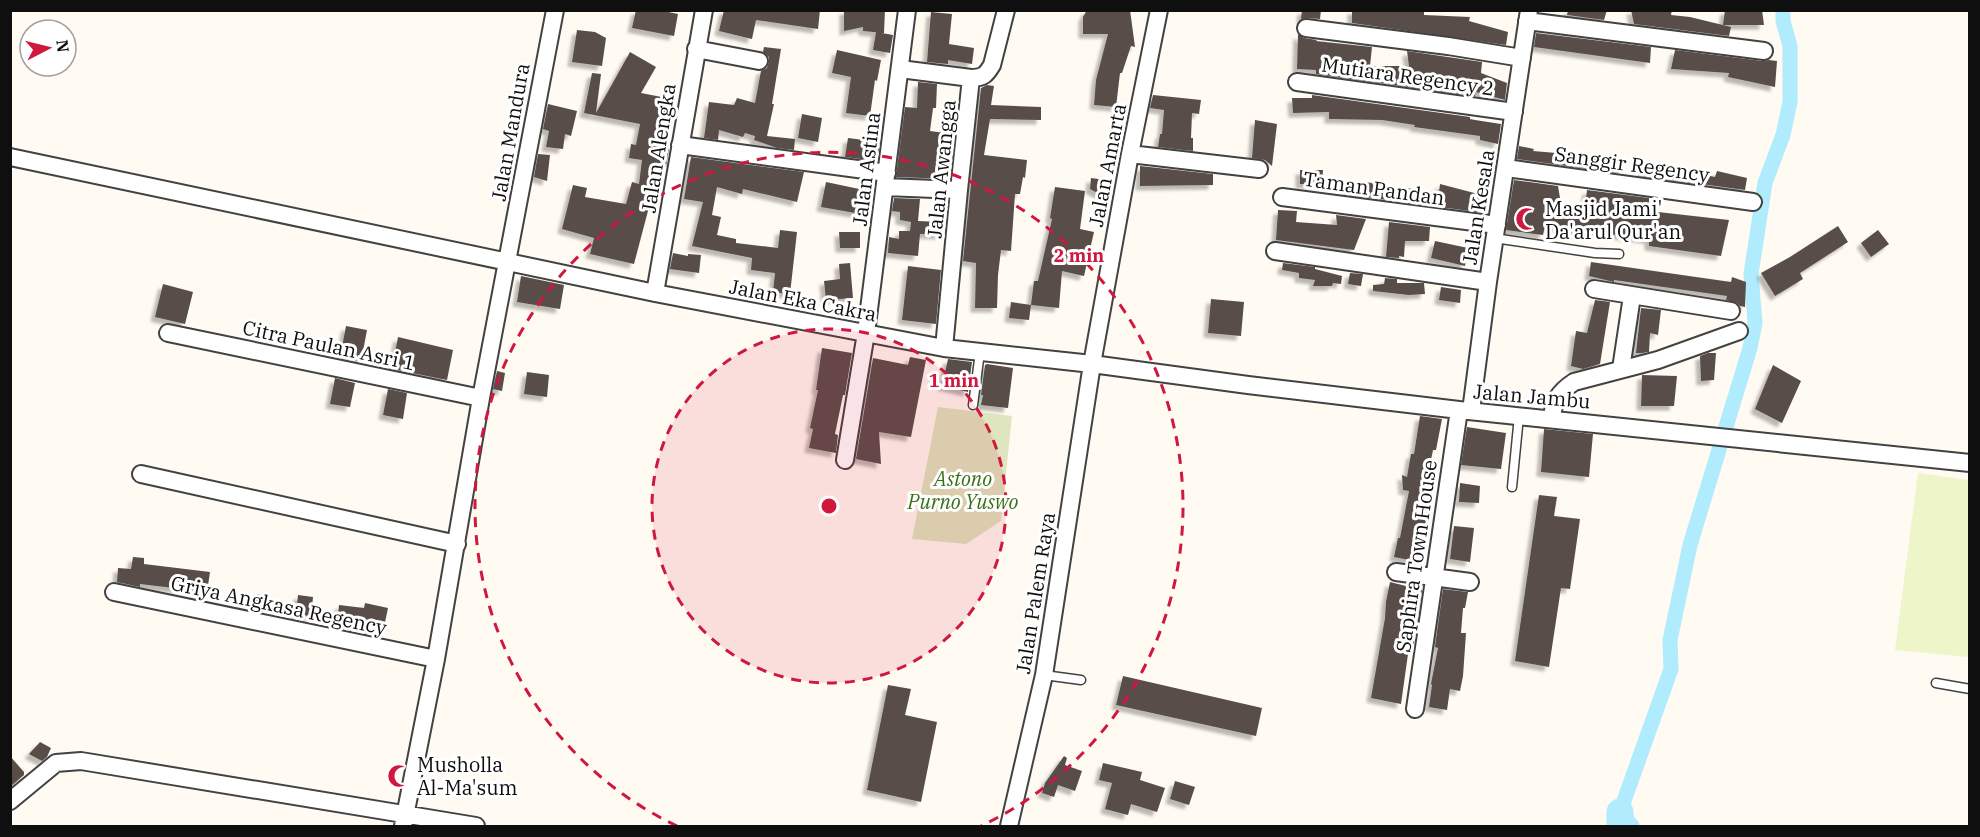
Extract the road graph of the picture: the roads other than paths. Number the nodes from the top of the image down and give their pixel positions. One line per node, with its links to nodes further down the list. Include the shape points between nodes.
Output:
1 (555, 10): 28 (street, Jalan Mandura)
2 (704, 10): 8 (street, Jalan Alengka)
3 (907, 10): 12 (street, Jalan Astina)
4 (1006, 10): 13 (street, Jalan Awangga, via 992,65 981,78)
5 (1159, 10): 17 (street, Jalan Amarta)
6 (1528, 16): 9 (street); 10 (street, Jalan Kesala)
7 (1306, 28): 10 (street)
8 (696, 49): 11 (street); 16 (street, Jalan Alengka)
9 (1764, 51)
10 (1522, 58): 15 (street, Jalan Kesala)
11 (759, 61)
12 (900, 69): 13 (street); 21 (street, Jalan Astina)
13 (971, 78): 22 (street, Jalan Awangga)
14 (1297, 82): 15 (street, Mutiara Regency 2)
15 (1514, 112): 19 (street, Jalan Kesala)
16 (680, 145): 21 (street); 31 (street, Jalan Alengka)
17 (1130, 154): 20 (street); 39 (street, Jalan Amarta)
18 (10, 157): 28 (street, Jalan Eka Cakra)
19 (1506, 168): 24 (street, Sanggir Regency); 25 (street, Jalan Kesala)
20 (1259, 169)
21 (886, 180): 22 (street); 36 (street, Jalan Astina)
22 (958, 190): 37 (street, Jalan Awangga)
23 (1282, 197): 25 (street, Taman Pandan)
24 (1753, 202)
25 (1496, 232): 27 (lane, via 1595,253); 29 (street, Jalan Kesala)
26 (1275, 251): 29 (street)
27 (1619, 254)
28 (508, 262): 31 (street, Jalan Eka Cakra); 41 (street, Jalan Mandura)
29 (1488, 282): 43 (street, Jalan Kesala)
30 (1594, 289): 32 (street)
31 (655, 293): 36 (street, Jalan Eka Cakra)
32 (1632, 296): 33 (street); 40 (street)
33 (1731, 311)
34 (1739, 331): 40 (street)
35 (168, 333): 41 (street, Citra Paulan Asri 1)
36 (866, 333): 37 (street, Jalan Eka Cakra); 46 (street, Jalan Astina)
37 (944, 348): 38 (street, Jalan Eka Cakra)
38 (980, 352): 39 (street, Jalan Eka Cakra); 42 (lane)
39 (1092, 364): 43 (street, Jalan Jambu); 56 (street, Jalan Palem Raya)
40 (1622, 369): 45 (street, via 1574,382 1563,389 1553,406)
41 (481, 399): 50 (street, Jalan Mandura)
42 (973, 405)
43 (1465, 410): 44 (street, Jalan Jambu); 52 (street, Saphira Town House)
44 (1519, 416): 45 (street, Jalan Jambu); 49 (lane)
45 (1552, 419): 47 (street, Jalan Jambu)
46 (845, 460)
47 (1970, 463)
48 (141, 474): 50 (street)
49 (1512, 487)
50 (457, 544): 55 (street, Jalan Mandura)
51 (1396, 572): 52 (street)
52 (1435, 578): 53 (street); 60 (street, Saphira Town House)
53 (1470, 582)
54 (114, 592): 55 (street, Griya Angkasa Regency)
55 (436, 659): 62 (street, Jalan Mandura)
56 (1044, 675): 57 (lane); 64 (street, Jalan Palem Raya)
57 (1081, 680)
58 (1936, 683): 59 (lane)
59 (1970, 689)
60 (1415, 709)
61 (10, 801): 62 (street, via 56,763 81,761)
62 (404, 820): 63 (street)
63 (476, 826)
64 (1009, 826)

